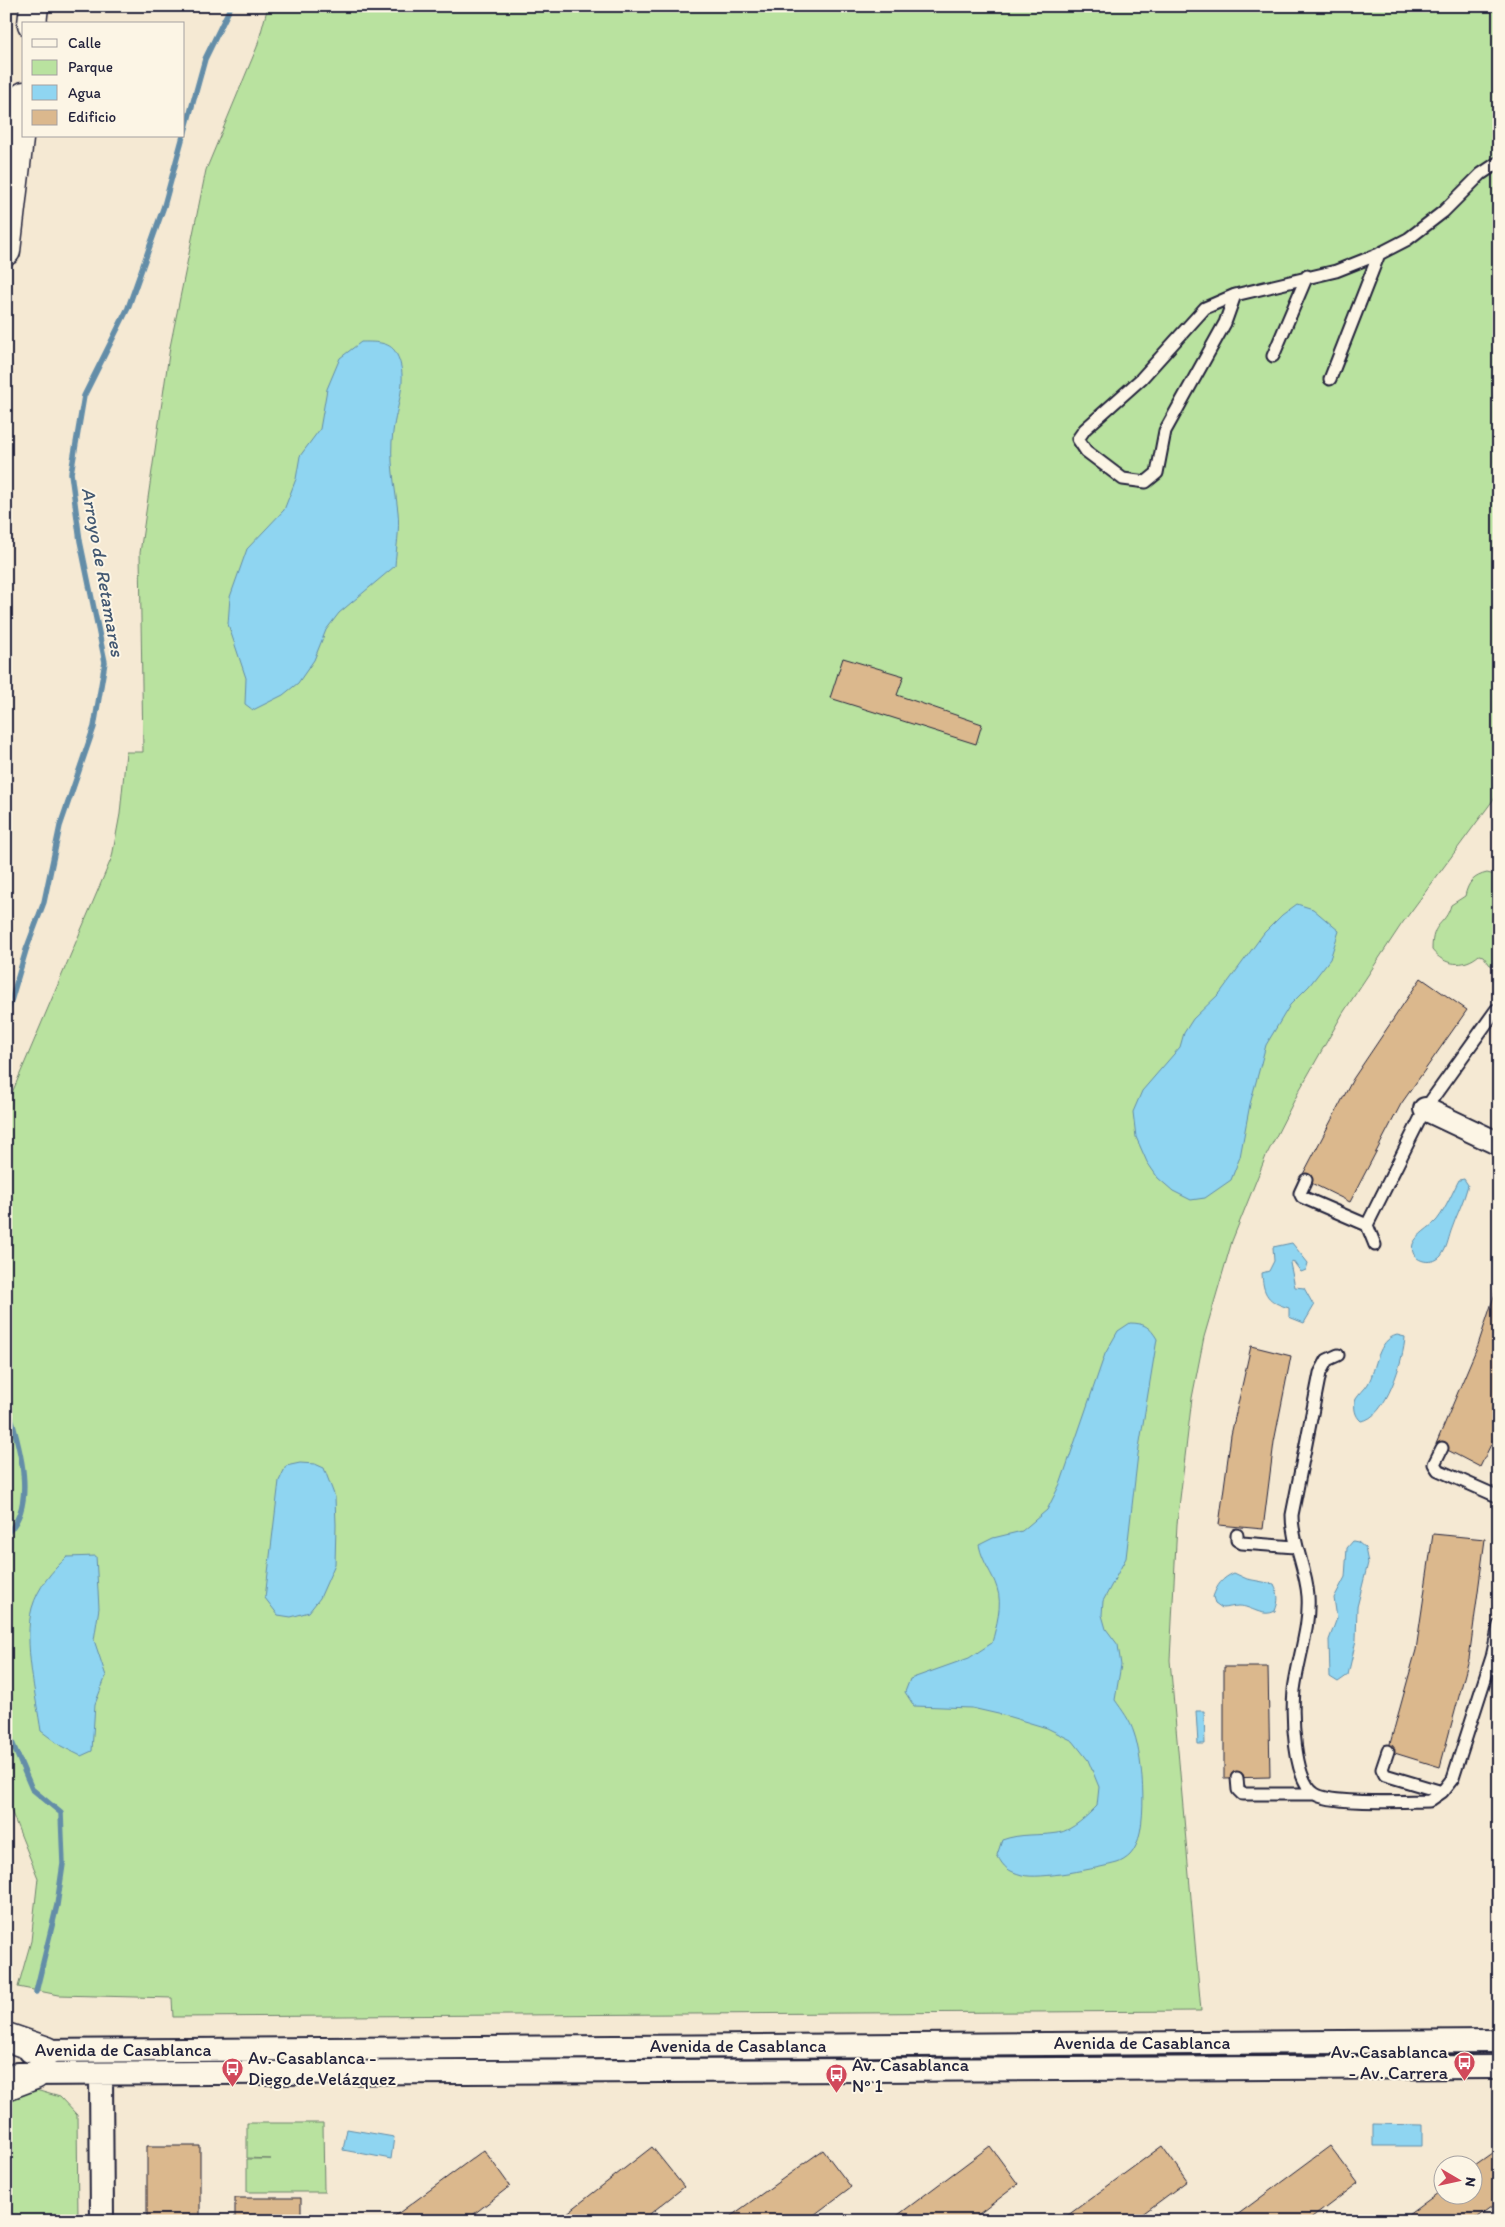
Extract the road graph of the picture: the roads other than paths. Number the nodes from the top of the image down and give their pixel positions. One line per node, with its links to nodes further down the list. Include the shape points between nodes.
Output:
1 (34, 6): 2 (highway)
2 (32, 22)
3 (22, 113): 5 (highway)
4 (1499, 162): 6 (lane, via 1408,239)
5 (6, 251)
6 (1379, 254): 7 (lane, via 1336,271); 10 (lane)
7 (1307, 276): 8 (lane); 9 (lane)
8 (1236, 295): 8 (lane, via 1205,308 1141,378 1085,428 1078,439 1086,451 1123,479 1146,482 1157,473 1165,431 1225,324)
9 (1273, 356)
10 (1330, 379)
11 (1496, 1010): 12 (lane)
12 (1425, 1109): 13 (street); 15 (lane)
13 (1499, 1144)
14 (1306, 1180): 15 (lane, via 1300,1193 1302,1197)
15 (1366, 1225): 16 (lane)
16 (1375, 1244)
17 (1338, 1355): 21 (lane, via 1327,1360 1320,1373 1292,1515)
18 (1442, 1448): 19 (lane, via 1434,1464 1438,1470)
19 (1499, 1498)
20 (1237, 1535): 21 (lane, via 1237,1540 1242,1543)
21 (1296, 1547): 26 (lane, via 1308,1594 1308,1616 1294,1693 1295,1737 1299,1770)
22 (1499, 1625): 25 (lane, via 1492,1658 1453,1778)
23 (1388, 1751): 25 (lane, via 1382,1769 1385,1775)
24 (1236, 1778): 26 (lane, via 1242,1794)
25 (1442, 1792): 26 (lane, via 1429,1801 1331,1800)
26 (1315, 1794)
27 (6, 2037): 30 (highway)
28 (1499, 2040): 30 (street, Avenida de Casablanca)
29 (6, 2050): 30 (street, Avenida de Casablanca)
30 (41, 2063): 32 (street, Avenida de Casablanca); 33 (street, Avenida de Casablanca); 34 (highway)
31 (1499, 2068): 33 (street, Avenida de Casablanca)
32 (6, 2074)
33 (101, 2075): 35 (street)
34 (6, 2086)
35 (102, 2221)

